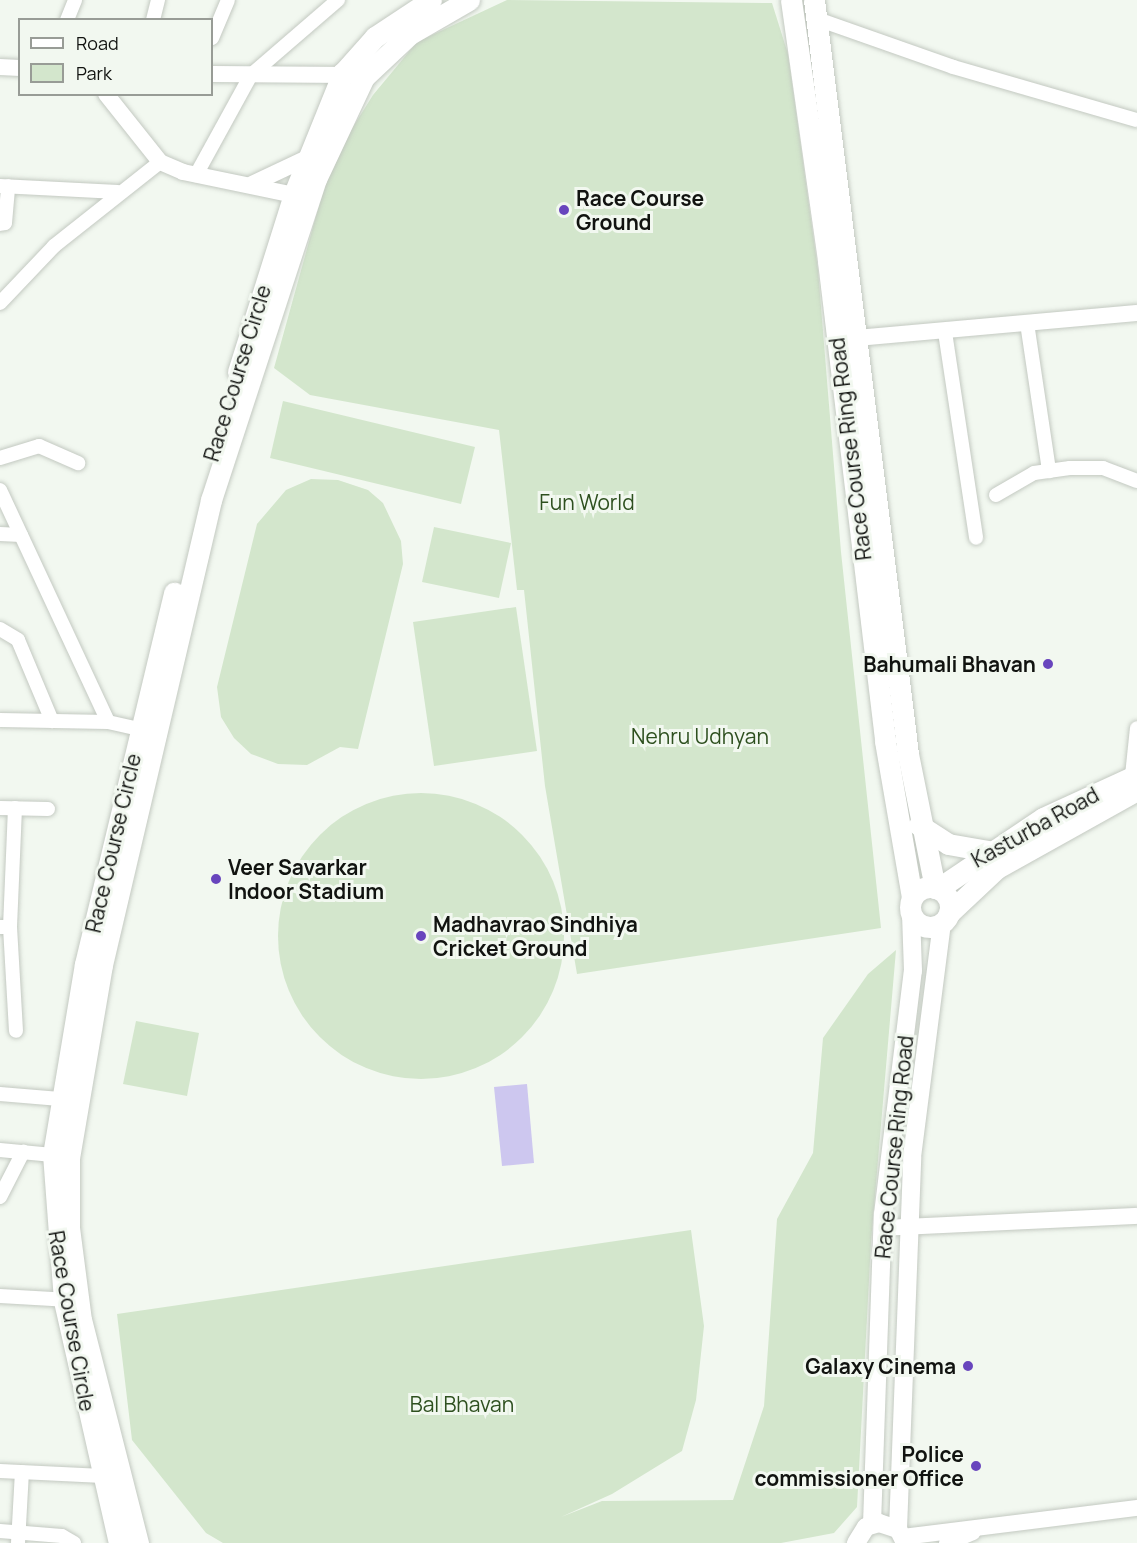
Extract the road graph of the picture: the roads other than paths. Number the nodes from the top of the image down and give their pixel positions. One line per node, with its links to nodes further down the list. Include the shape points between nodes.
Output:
1 (75, 0): 9 (street)
2 (158, 0): 10 (street)
3 (228, 0): 11 (street)
4 (338, 0): 15 (street)
5 (431, 0): 16 (main road, via 375,37)
6 (469, 0): 16 (main road, via 410,34)
7 (791, 0): 32 (main road, Race Course Ring Road)
8 (815, 10): 18 (street); 32 (main road, Race Course Ring Road)
9 (68, 18)
10 (154, 18)
11 (213, 36)
12 (0, 67): 13 (street)
13 (18, 68)
14 (213, 74): 15 (street)
15 (251, 75): 16 (street); 21 (street)
16 (349, 83): 20 (main road)
17 (108, 96): 19 (street)
18 (1137, 120)
19 (160, 162): 21 (street); 24 (street)
20 (315, 166): 22 (street); 25 (main road, Race Course Circle)
21 (196, 175): 22 (street)
22 (252, 184): 25 (street)
23 (4, 186): 24 (street); 26 (street, via 5,223)
24 (118, 192): 27 (street)
25 (302, 196): 47 (main road, Race Course Circle, via 198,496)
26 (0, 224)
27 (4, 292): 28 (street)
28 (0, 303)
29 (1137, 313): 30 (street)
30 (1027, 323): 31 (street); 35 (street)
31 (945, 332): 32 (street); 41 (street)
32 (848, 339): 52 (main road, Race Course Ring Road); 55 (main road, Race Course Ring Road, via 885,741)
33 (0, 458): 34 (street, via 39,446)
34 (78, 464)
35 (1049, 471): 36 (street, via 1103,468); 38 (street, via 1034,473)
36 (1137, 481)
37 (0, 490): 40 (street)
38 (996, 495)
39 (0, 534): 40 (street)
40 (21, 535): 45 (street)
41 (976, 538)
42 (0, 629): 44 (street, via 18,640)
43 (0, 720): 44 (street)
44 (52, 721): 45 (street)
45 (108, 722): 47 (street)
46 (1137, 727): 48 (street)
47 (150, 731): 60 (main road, Race Course Circle, via 85,964); 69 (main road, Race Course Circle, via 102,965 69,1158)
48 (1134, 783): 53 (main road, Kasturba Road); 56 (main road, via 998,868)
49 (0, 808): 50 (street)
50 (15, 808): 51 (street); 57 (street)
51 (48, 808)
52 (918, 824): 53 (main road, via 948,844); 54 (main road, Race Course Ring Road)
53 (988, 851): 54 (main road, Kasturba Road)
54 (937, 888): 55 (main road, via 920,890); 56 (main road, via 948,897)
55 (912, 906): 56 (main road, via 923,926); 67 (main road, Race Course Ring Road, via 913,971)
56 (946, 917): 66 (main road, Race Course Ring Road)
57 (5, 927): 58 (street)
58 (16, 1031)
59 (0, 1094): 60 (street)
60 (60, 1099): 63 (main road, Race Course Circle)
61 (0, 1150): 62 (street)
62 (23, 1152): 63 (street); 64 (street)
63 (52, 1155): 69 (main road, Race Course Circle)
64 (0, 1197)
65 (1137, 1216): 66 (street)
66 (908, 1225): 67 (street); 77 (main road, Race Course Ring Road)
67 (882, 1228): 74 (main road, Race Course Ring Road)
68 (0, 1296): 69 (street)
69 (71, 1300): 72 (main road, Race Course Circle); 81 (main road, Race Course Circle)
70 (0, 1471): 71 (street)
71 (22, 1472): 72 (street); 78 (street)
72 (103, 1476): 80 (main road, Race Course Circle)
73 (1137, 1508): 76 (street)
74 (872, 1524): 77 (main road); 82 (main road)
75 (0, 1531): 78 (street)
76 (973, 1532): 77 (street, via 956,1529); 83 (street)
77 (902, 1536)
78 (18, 1538): 79 (street, via 62,1536)
79 (74, 1543)
80 (118, 1543)
81 (138, 1543)
82 (856, 1543)
83 (947, 1543)

